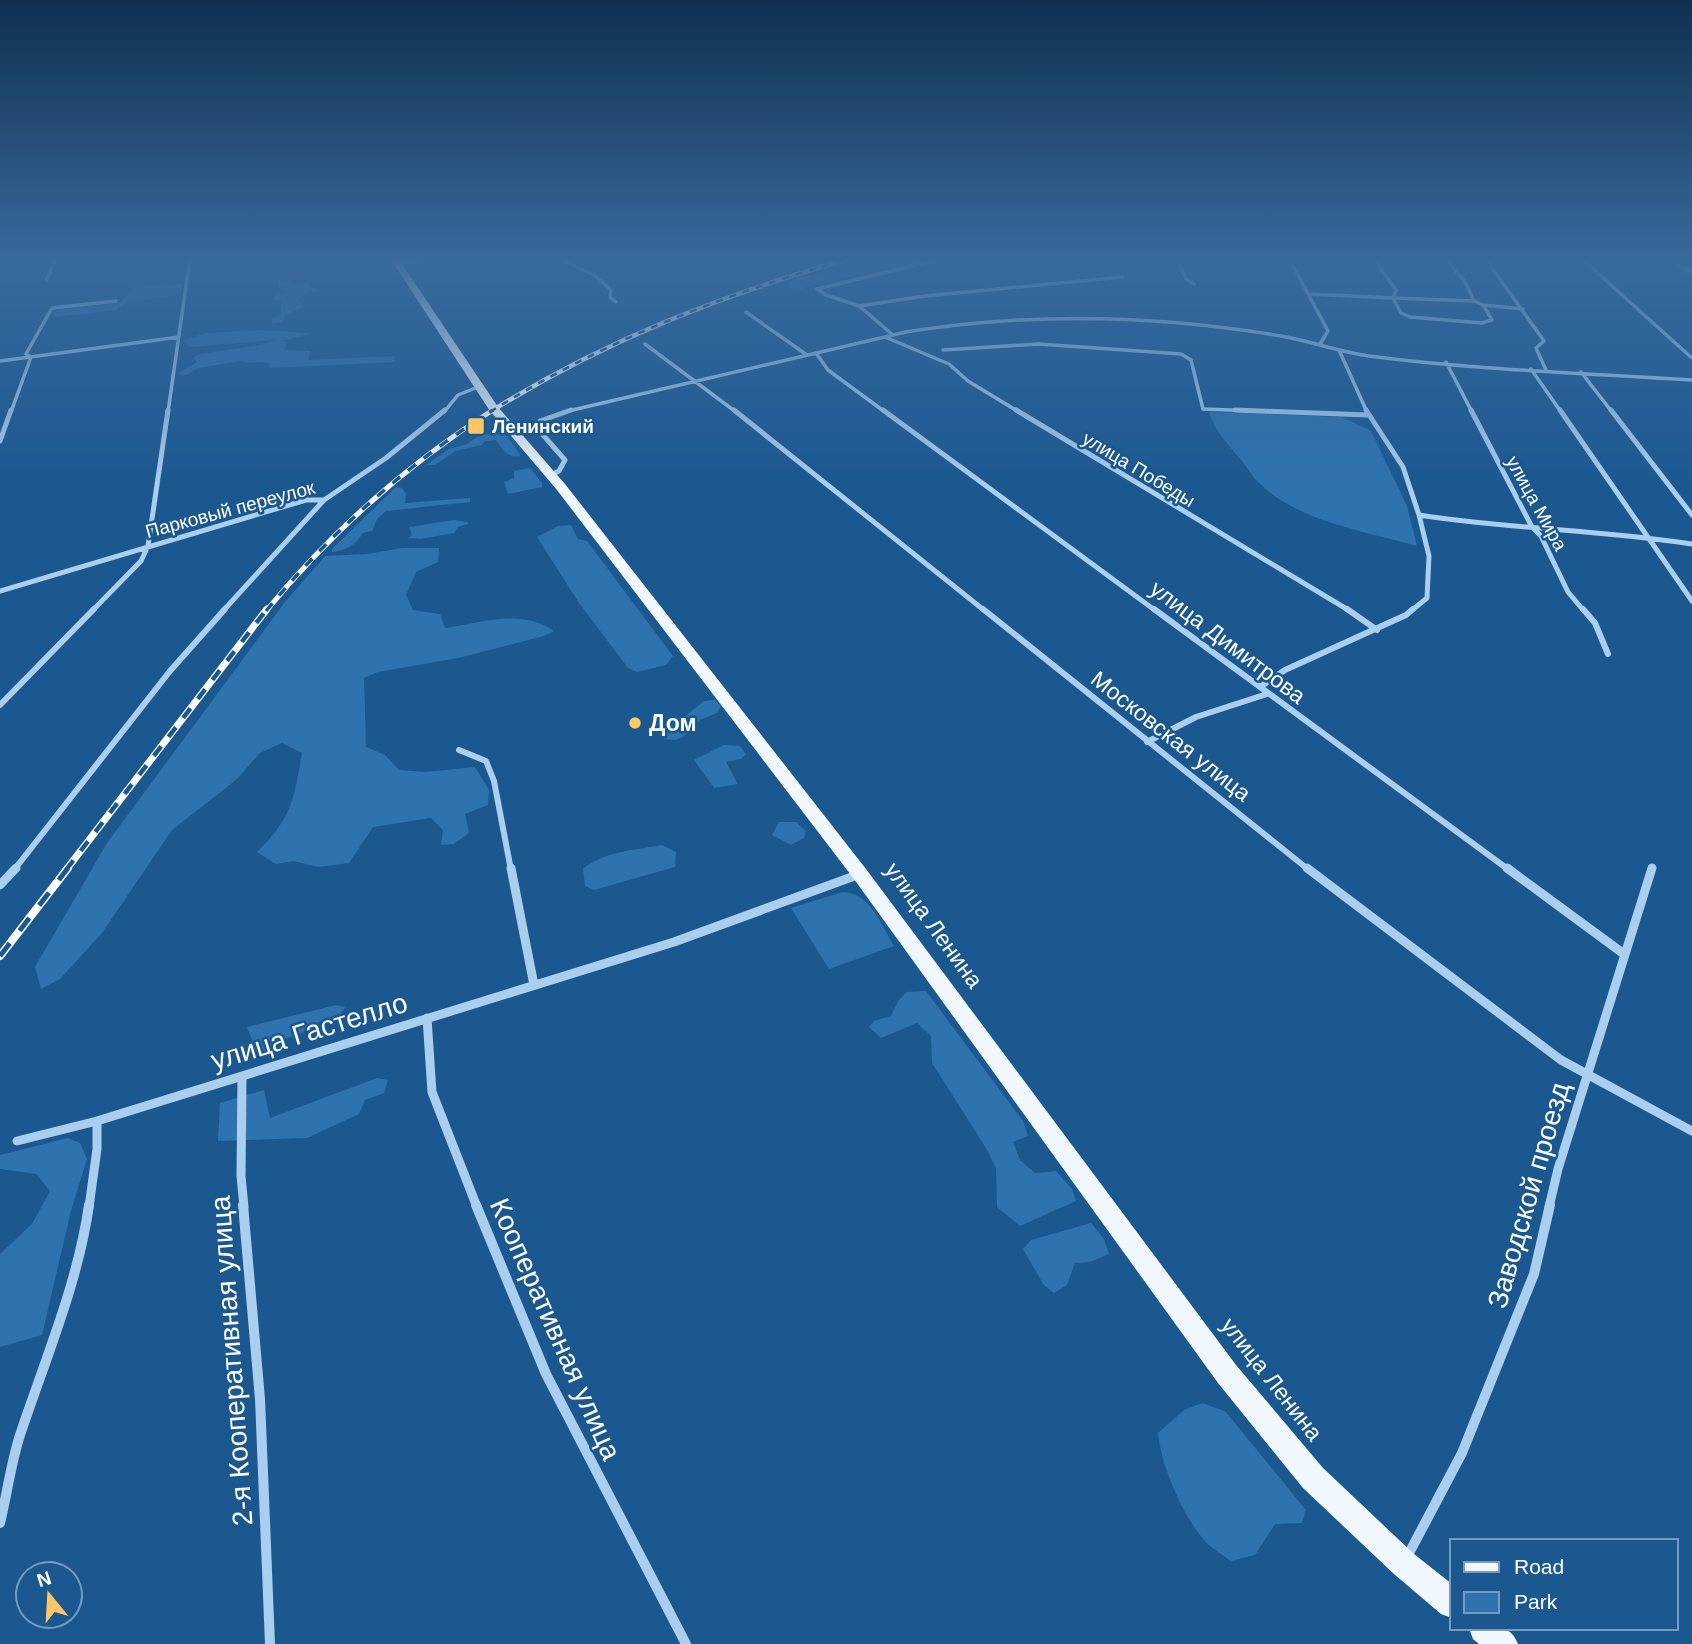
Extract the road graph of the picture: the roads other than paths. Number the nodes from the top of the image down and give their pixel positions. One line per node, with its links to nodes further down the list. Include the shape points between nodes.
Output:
1 (37, 335): 17 (street, via 26,354)
2 (444, 335): 26 (main road, улица Ленина)
3 (778, 335): 16 (street)
4 (893, 335): 10 (street)
5 (1270, 335): 12 (street)
6 (1326, 335): 12 (street)
7 (1540, 335): 22 (street, via 1544,341 1536,348)
8 (1666, 335): 18 (street)
9 (179, 337): 17 (street); 36 (street)
10 (884, 337): 15 (street); 39 (street, улица Победы, via 949,364 968,381)
11 (645, 344): 24 (street, Московская улица)
12 (1320, 344): 14 (street)
13 (943, 350): 27 (street, via 1040,344 1171,352 1192,360 1203,410)
14 (1339, 351): 20 (street); 27 (street)
15 (816, 353): 16 (street); 41 (street, улица Димитрова, via 828,370)
16 (807, 355): 24 (street)
17 (31, 357): 19 (street); 28 (street)
18 (1692, 358)
19 (0, 361)
20 (1446, 362): 21 (street); 33 (street, улица Мира)
21 (1531, 369): 22 (street); 34 (street)
22 (1546, 370): 23 (street)
23 (1581, 373): 25 (street); 32 (street)
24 (692, 380): 29 (street, via 540,421 537,428 565,460); 44 (street, Московская улица)
25 (1692, 380)
26 (478, 387): 29 (main road, улица Ленина); 30 (street, Парковый переулок, via 458,395 441,415)
27 (1368, 415): 31 (street, via 1403,467)
28 (0, 441)
29 (551, 475): 47 (main road, улица Ленина)
30 (324, 500): 36 (street, Парковый переулок, via 306,500); 48 (street, via 170,671)
31 (1419, 515): 33 (street); 39 (street, via 1429,556 1427,598)
32 (1692, 515)
33 (1532, 527): 34 (street); 40 (street, улица Мира, via 1541,536 1568,592 1595,623)
34 (1646, 537): 35 (street); 38 (street)
35 (1692, 544)
36 (148, 546): 37 (street, Парковый переулок); 43 (street, via 141,561)
37 (0, 591)
38 (1692, 601)
39 (1377, 630): 41 (street, via 1285,670)
40 (1608, 654)
41 (1259, 687): 42 (street, улица Димитрова)
42 (1267, 694): 44 (street, via 1196,717); 49 (street, улица Димитрова)
43 (0, 705)
44 (1147, 742): 52 (street, Московская улица, via 1354,905)
45 (459, 750): 50 (street, via 486,761 494,781)
46 (1652, 867): 49 (street, Заводской проезд)
47 (860, 874): 50 (street, улица Гастелло, via 674,942); 58 (main road, улица Ленина, via 1227,1374 1314,1478)
48 (0, 885)
49 (1624, 954): 52 (street, Заводской проезд)
50 (534, 985): 51 (street, улица Гастелло)
51 (426, 1018): 53 (street, улица Гастелло); 62 (street, Кооперативная улица, via 432,1092 546,1374)
52 (1587, 1075): 55 (street, Московская улица); 58 (street, Заводской проезд, via 1558,1169 1534,1274 1462,1453)
53 (242, 1076): 54 (street, улица Гастелло); 61 (street, 2-я Кооперативная улица, via 240,1176 260,1399)
54 (97, 1121): 56 (street, улица Гастелло); 57 (street, via 86,1226 19,1438)
55 (1692, 1131)
56 (17, 1141)
57 (0, 1523)
58 (1404, 1564): 59 (main road, улица Ленина)
59 (1450, 1601)
60 (1486, 1630): 63 (main road)
61 (270, 1644)
62 (686, 1644)
63 (1503, 1644)

